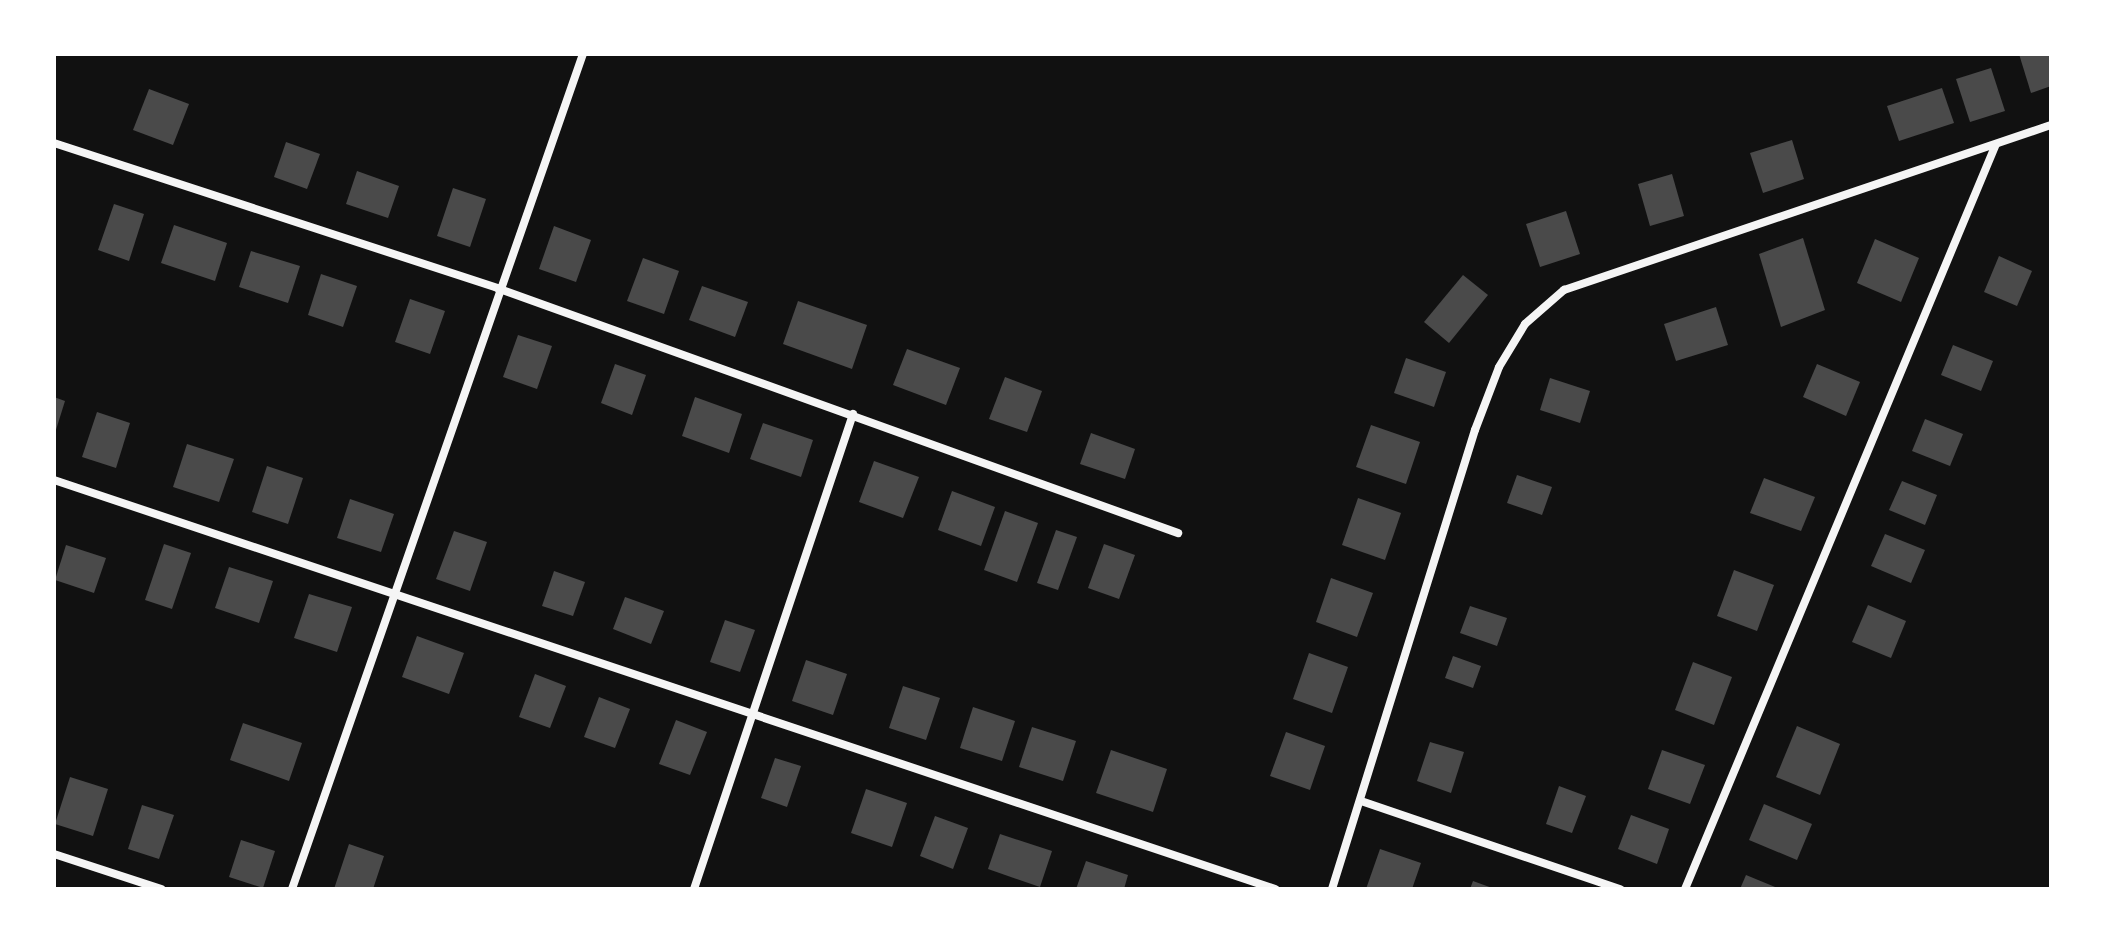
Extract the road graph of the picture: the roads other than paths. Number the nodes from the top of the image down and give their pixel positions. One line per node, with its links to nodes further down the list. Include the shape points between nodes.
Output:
1 (583, 54): 5 (street)
2 (2051, 125): 4 (street)
3 (54, 143): 5 (street)
4 (1996, 144): 11 (street, via 1564,290 1525,324 1499,367 1475,430); 19 (street)
5 (497, 288): 6 (street); 9 (street)
6 (853, 414): 8 (street); 10 (street)
7 (54, 480): 9 (street)
8 (1178, 533)
9 (395, 593): 10 (street); 14 (street)
10 (751, 717): 15 (street); 16 (street)
11 (1361, 801): 17 (street); 18 (street)
12 (54, 854): 13 (street)
13 (161, 889)
14 (292, 889)
15 (694, 889)
16 (1275, 889)
17 (1332, 889)
18 (1620, 889)
19 (1685, 889)

